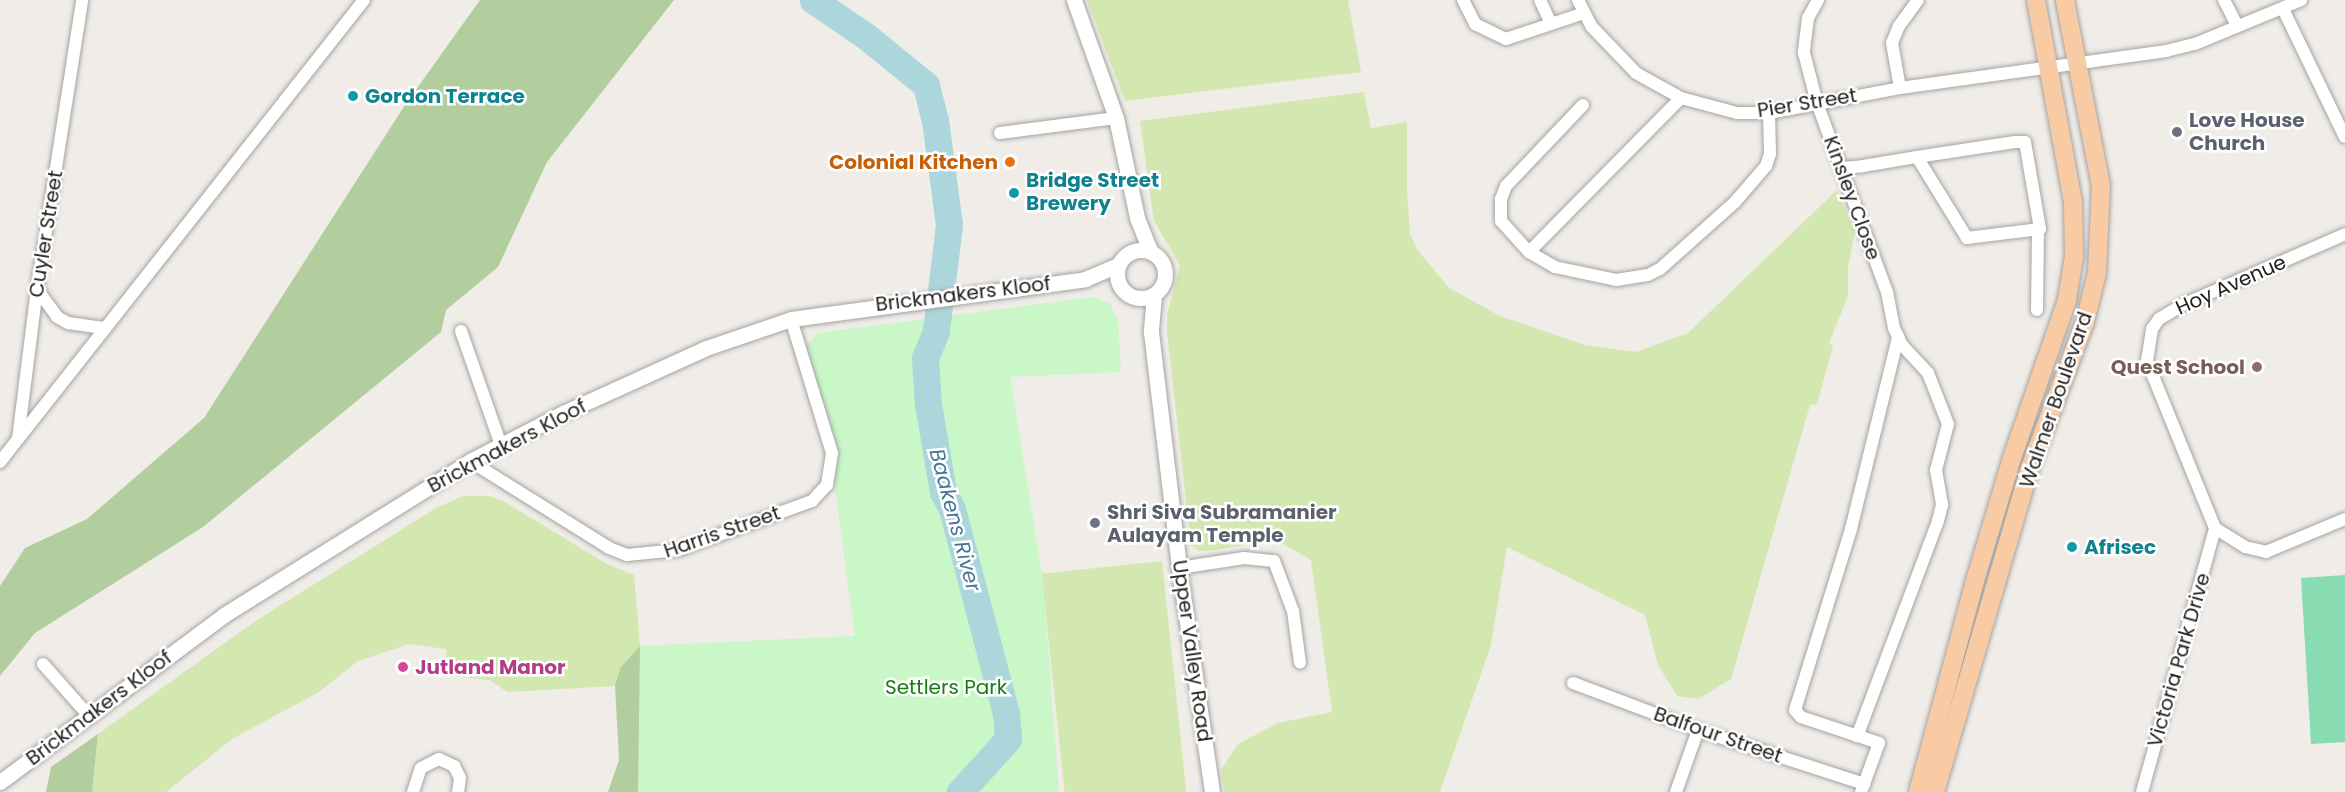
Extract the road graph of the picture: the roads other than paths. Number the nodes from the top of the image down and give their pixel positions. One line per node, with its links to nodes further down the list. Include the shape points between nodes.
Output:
1 (82, 0): 38 (street, Cuyler Street)
2 (364, 0): 43 (street)
3 (1074, 0): 24 (street)
4 (1463, 0): 15 (street, via 1475,24 1506,39)
5 (1540, 0): 15 (street)
6 (1578, 0): 14 (street, Pier Street)
7 (1818, 0): 21 (street, Kinsley Close, via 1808,18 1804,53)
8 (1918, 0): 19 (street, via 1892,43)
9 (2036, 0): 18 (main road, Walmer Boulevard)
10 (2065, 0): 17 (main road, Walmer Boulevard)
11 (2224, 0): 16 (street)
12 (2301, 0): 13 (street, Pier Street)
13 (2283, 9): 16 (street, Pier Street); 26 (street)
14 (1584, 13): 15 (street); 20 (street, Pier Street, via 1617,57 1636,73)
15 (1551, 24)
16 (2237, 26): 17 (street, Pier Street, via 2166,51)
17 (2078, 61): 18 (street, Pier Street); 67 (main road, Walmer Boulevard, via 2101,186 2097,273 2085,322 2023,490)
18 (2050, 67): 19 (street, Pier Street); 66 (main road, Walmer Boulevard, via 2073,202 2074,257 2067,300 1980,563)
19 (1900, 88): 21 (street, Pier Street)
20 (1681, 98): 23 (street, Pier Street, via 1737,113); 34 (street)
21 (1817, 103): 23 (street, Pier Street); 28 (street, Kinsley Close)
22 (1583, 105): 34 (street, via 1514,175 1500,199 1501,221)
23 (1769, 113): 34 (street, via 1770,154 1766,166 1736,202 1660,269 1631,279 1588,277 1555,267)
24 (1116, 118): 25 (street); 29 (street)
25 (1000, 133)
26 (2345, 137)
27 (1917, 157): 28 (street); 30 (street, via 1967,238); 30 (street, via 2025,142 2041,226)
28 (1842, 168): 46 (street, Kinsley Close, via 1887,292)
29 (1137, 218): 32 (street); 33 (street)
30 (2038, 232): 41 (street)
31 (2345, 234): 52 (street, Hoy Avenue, via 2182,305 2159,319 2152,329 2147,362)
32 (1149, 251): 33 (street); 39 (street, via 1164,268 1163,283)
33 (1131, 252): 35 (street)
34 (1529, 252)
35 (1118, 266): 36 (street, Brickmakers Kloof); 37 (street)
36 (1085, 279): 37 (street, Brickmakers Kloof); 42 (street, Brickmakers Kloof)
37 (1120, 287): 40 (street)
38 (37, 289): 43 (street, via 57,317 68,323); 47 (street, Cuyler Street)
39 (1154, 295): 40 (street); 45 (street, Upper Valley Road)
40 (1137, 298): 45 (street, Upper Valley Road)
41 (2037, 310)
42 (791, 319): 48 (street, Brickmakers Kloof, via 706,348); 49 (street, Harris Street, via 830,443 832,466 828,485 812,501 678,550 641,556 609,549)
43 (102, 328): 47 (street)
44 (461, 331): 48 (street)
45 (1151, 332): 53 (street, Upper Valley Road)
46 (1898, 337): 59 (street, via 1928,373 1945,410 1946,437 1936,470 1942,505); 59 (street, via 1851,529 1795,710 1801,717)
47 (18, 439): 50 (street)
48 (501, 445): 49 (street, Brickmakers Kloof)
49 (470, 461): 57 (street, Brickmakers Kloof, via 224,615)
50 (0, 462)
51 (2345, 519): 52 (street, via 2266,552 2245,547)
52 (2216, 528): 68 (street, Victoria Park Drive)
53 (1179, 568): 55 (street, via 1244,558 1274,561 1293,611); 64 (street, Upper Valley Road)
54 (43, 663): 57 (street)
55 (1300, 663)
56 (1573, 683): 58 (street, Balfour Street)
57 (88, 715): 60 (street, Brickmakers Kloof)
58 (1698, 730): 61 (street, Balfour Street); 65 (street)
59 (1857, 736): 61 (street, via 1879,743)
60 (0, 782)
61 (1862, 788)
62 (412, 792): 63 (street, via 421,768 439,759 454,766 460,778)
63 (458, 792)
64 (1212, 792)
65 (1676, 792)
66 (1918, 792)
67 (1935, 792)
68 (2142, 792)

